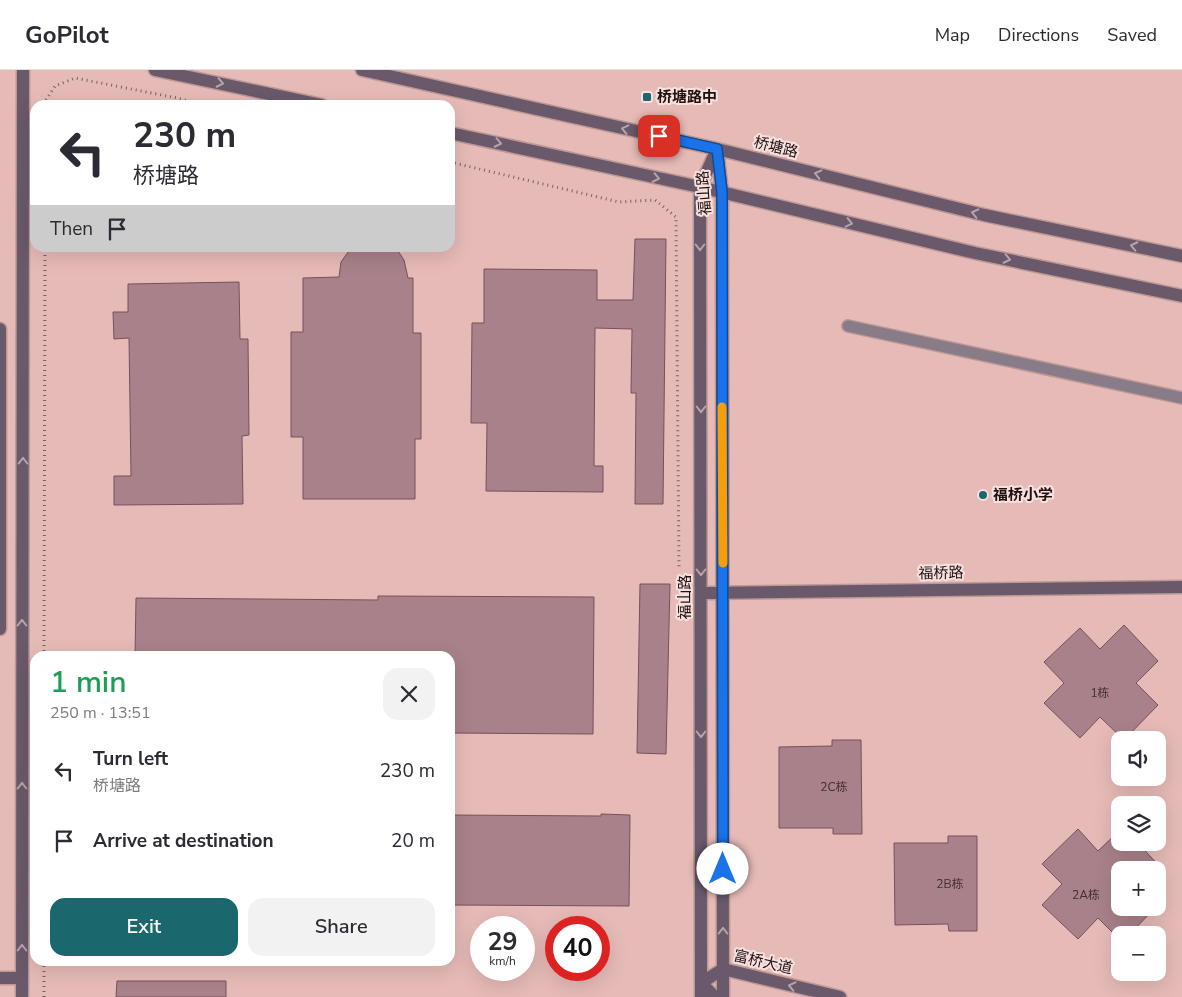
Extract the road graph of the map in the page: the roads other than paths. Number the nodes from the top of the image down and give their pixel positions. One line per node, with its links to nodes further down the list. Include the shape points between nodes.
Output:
1 (24, 70): 20 (street, one-way to 1)
2 (155, 70): 4 (street, one-way to 4)
3 (362, 70): 6 (street, 桥塘路, one-way to 3)
4 (298, 100)
5 (455, 134): 7 (street, one-way to 7)
6 (717, 149): 7 (street, 福山路); 8 (street, 福山路); 9 (street, 桥塘路, one-way to 6, via 984,215)
7 (700, 187): 8 (street); 16 (street, 福山路, one-way to 16)
8 (722, 192): 10 (street, one-way to 10, via 975,253); 15 (street, 福山路)
9 (1182, 256)
10 (1182, 296)
11 (848, 326): 13 (lane)
12 (0, 329): 17 (street)
13 (1182, 398)
14 (1182, 587): 15 (street, 福桥路)
15 (723, 592): 16 (street, 福桥路); 18 (street, 福山路, one-way to 15)
16 (701, 593): 21 (street, 福山路, one-way to 21)
17 (0, 629)
18 (723, 969): 21 (street, 富桥大道); 25 (street, 福山路); 26 (street, 富桥大道, one-way to 18)
19 (0, 978): 20 (street)
20 (22, 978): 22 (street)
21 (701, 983): 23 (street, 福山路); 24 (street)
22 (22, 997)
23 (701, 997)
24 (715, 997)
25 (723, 997)
26 (840, 997)

